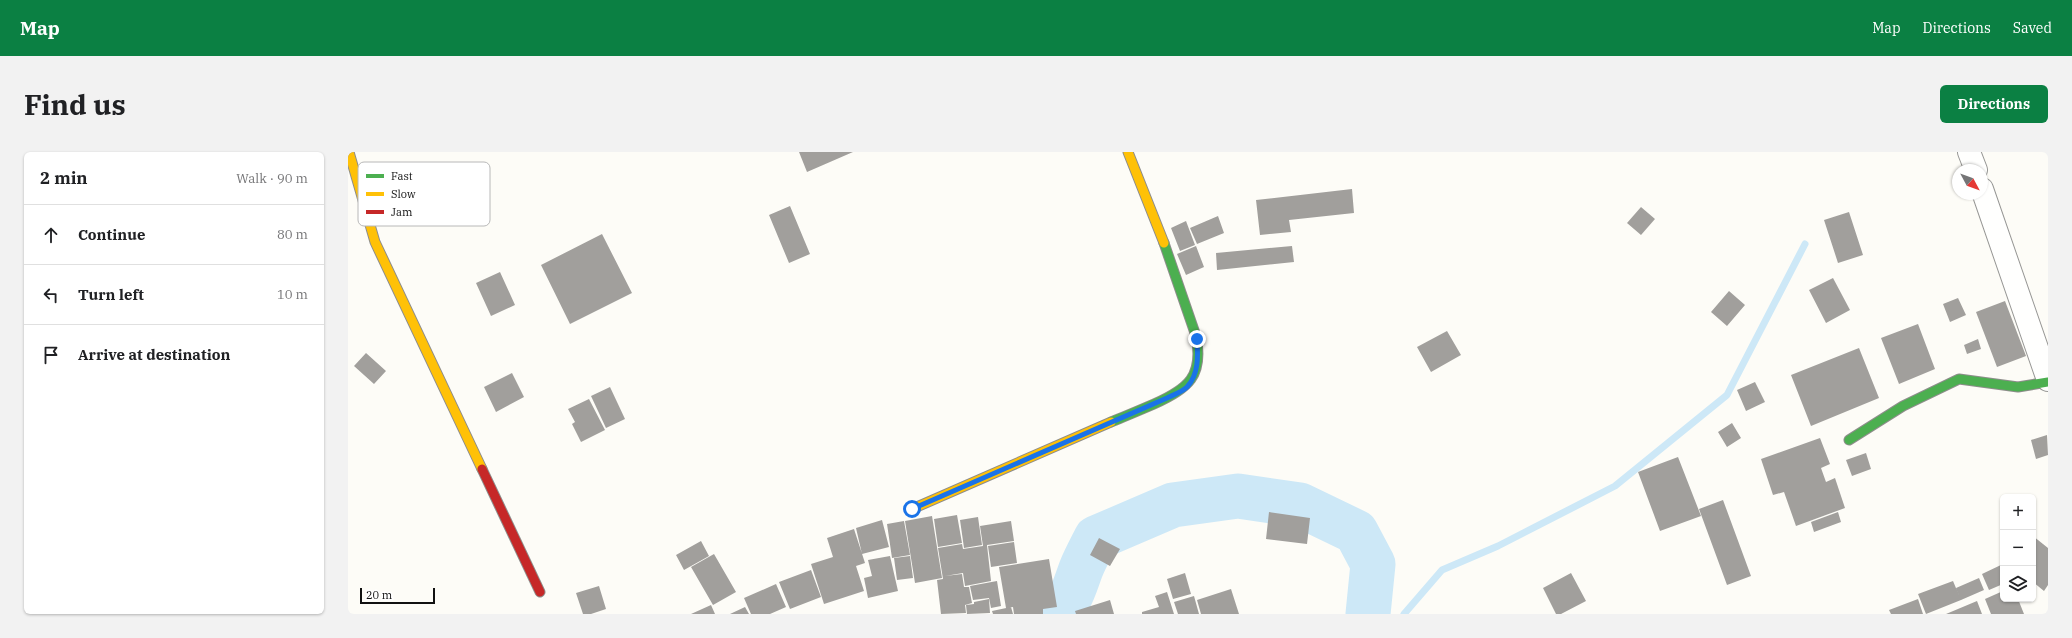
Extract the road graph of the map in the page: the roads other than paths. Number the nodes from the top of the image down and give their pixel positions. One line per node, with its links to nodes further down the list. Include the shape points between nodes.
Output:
1 (349, 152): 5 (street)
2 (1128, 152): 10 (street, via 1165,244 1197,339 1198,360 1194,375 1186,388 1167,398)
3 (1970, 152): 4 (street)
4 (1974, 164)
5 (358, 183)
6 (1986, 200): 8 (street)
7 (370, 226): 11 (street, via 375,242)
8 (2048, 381): 9 (street, via 2018,387 1959,379 1903,406)
9 (1849, 440)
10 (912, 509)
11 (540, 592)

